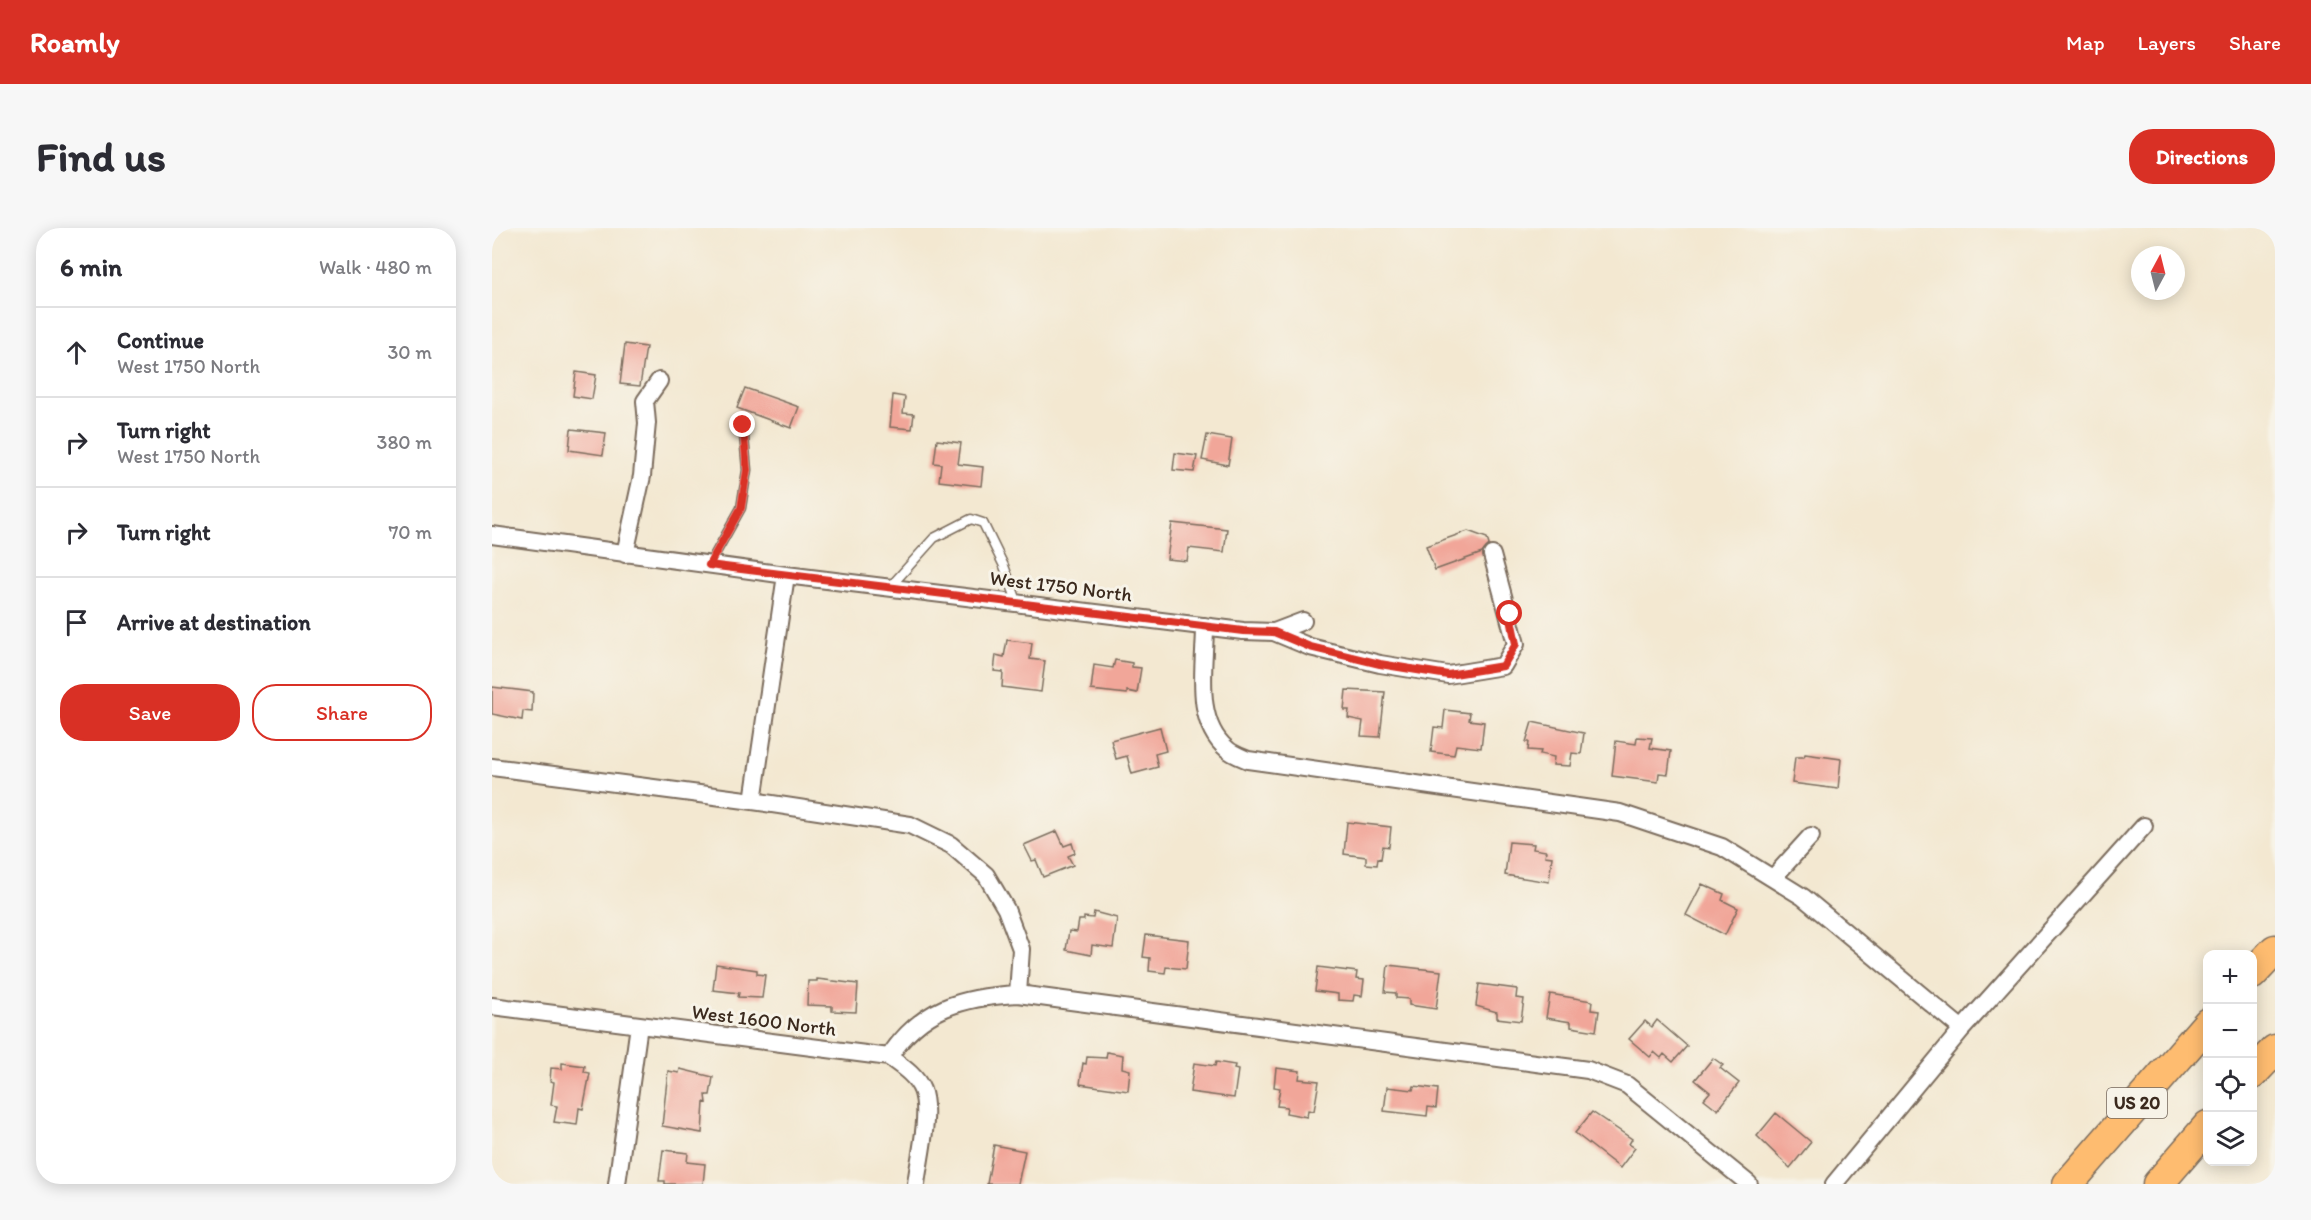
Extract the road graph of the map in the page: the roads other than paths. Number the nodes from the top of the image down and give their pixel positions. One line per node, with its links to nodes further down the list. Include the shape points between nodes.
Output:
1 (659, 381): 4 (street, via 645,401 642,476)
2 (743, 425): 6 (lane, via 747,470 741,508)
3 (492, 535): 4 (street, West 1750 North)
4 (625, 554): 6 (street, West 1750 North)
5 (1491, 555): 12 (street, West 1750 North, via 1516,644 1503,666 1448,675 1310,647)
6 (709, 565): 7 (street, West 1750 North)
7 (786, 575): 8 (street, West 1750 North); 14 (street)
8 (890, 587): 9 (street, West 1750 North); 9 (lane, via 934,538 971,519 983,523)
9 (1017, 601): 11 (street, West 1750 North)
10 (1302, 621): 12 (street)
11 (1205, 626): 12 (street, West 1750 North); 17 (street, via 1204,703 1211,729 1227,750 1248,760 1620,813 1722,847)
12 (1274, 632)
13 (492, 767): 14 (street)
14 (753, 801): 20 (street, via 910,825 951,844 986,875 1006,909 1021,949)
15 (2144, 826): 23 (street)
16 (1811, 836): 17 (street)
17 (1773, 878): 23 (street, via 1803,897)
18 (2275, 951): 19 (highway)
19 (2257, 970)
20 (1018, 994): 26 (street, via 957,1002 925,1017 902,1036); 31 (street, via 1587,1070 1627,1085)
21 (492, 1006): 22 (street, West 1600 North)
22 (639, 1025): 26 (street, West 1600 North); 29 (street)
23 (1962, 1029): 32 (street)
24 (2203, 1029): 33 (highway, US 20)
25 (2275, 1050): 27 (highway)
26 (889, 1057): 30 (street, via 910,1072 922,1091 924,1117)
27 (2257, 1070)
28 (2203, 1132): 34 (highway)
29 (617, 1184)
30 (916, 1184)
31 (1749, 1184)
32 (1834, 1184)
33 (2068, 1184)
34 (2158, 1184)

